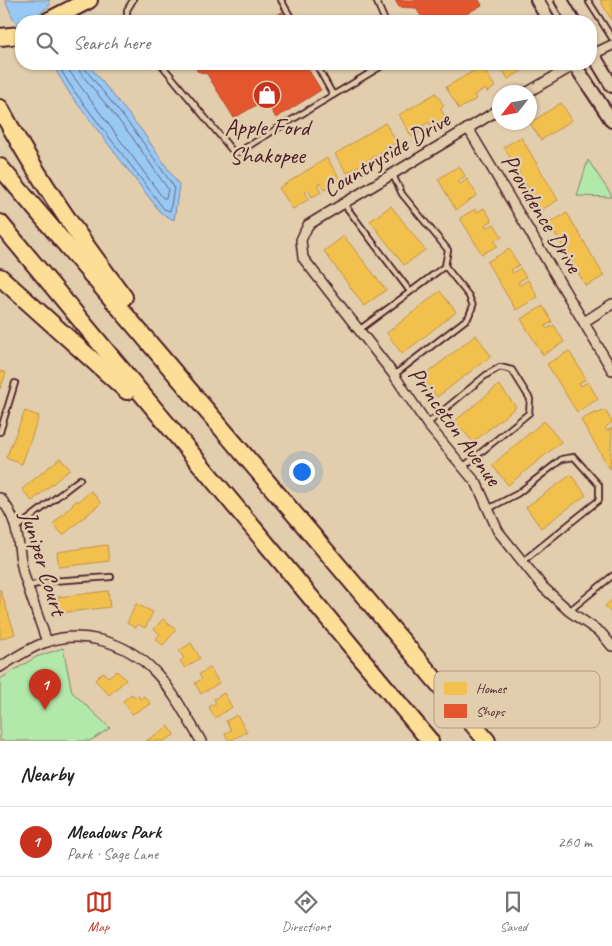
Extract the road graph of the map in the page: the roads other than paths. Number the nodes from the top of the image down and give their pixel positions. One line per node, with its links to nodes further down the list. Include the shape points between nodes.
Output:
1 (88, 0): 8 (highway)
2 (133, 0): 9 (lane)
3 (281, 0): 10 (lane)
4 (376, 0): 11 (lane)
5 (537, 0): 12 (street)
6 (561, 0): 13 (street)
7 (589, 2): 16 (lane)
8 (59, 15)
9 (127, 15)
10 (290, 15)
11 (382, 15)
12 (546, 15)
13 (570, 15)
14 (15, 36): 15 (highway)
15 (0, 37)
16 (612, 38)
17 (612, 44): 18 (street)
18 (597, 50)
19 (597, 62): 25 (street)
20 (166, 70): 27 (lane, via 235,154)
21 (319, 70): 27 (lane)
22 (375, 70): 27 (lane)
23 (565, 70): 26 (street)
24 (579, 70): 30 (street)
25 (612, 86)
26 (537, 87)
27 (333, 95)
28 (0, 108): 47 (highway, via 26,157 86,247)
29 (492, 114): 31 (street, Countryside Drive)
30 (612, 121)
31 (468, 128): 33 (street, Countryside Drive); 41 (street, Providence Drive)
32 (0, 167): 47 (highway)
33 (392, 173): 34 (street, Countryside Drive); 37 (lane, via 402,194 448,250)
34 (343, 203): 36 (street, Countryside Drive, via 308,224); 39 (lane)
35 (0, 222): 49 (highway)
36 (301, 240): 42 (street, Princeton Avenue, via 303,258)
37 (445, 266): 39 (lane); 44 (lane, via 469,296 473,306 468,318)
38 (0, 277): 49 (highway)
39 (409, 290): 42 (lane)
40 (612, 304): 41 (street)
41 (584, 322): 43 (street, Providence Drive)
42 (358, 331): 44 (street, Princeton Avenue)
43 (612, 370)
44 (394, 375): 46 (street, Princeton Avenue)
45 (15, 383): 48 (lane)
46 (427, 424): 50 (street, Princeton Avenue); 50 (lane, via 486,375 500,367 512,370 530,399 529,413)
47 (224, 431): 63 (highway)
48 (0, 432)
49 (176, 438): 66 (highway)
50 (463, 467): 53 (street, Princeton Avenue, via 477,484)
51 (80, 480): 54 (lane)
52 (0, 498): 54 (street, Juniper Court, via 14,517)
53 (488, 509): 55 (street, Princeton Avenue, via 498,531); 55 (lane, via 517,494 562,459 574,457 599,485 599,500)
54 (17, 528): 58 (street, Juniper Court)
55 (523, 561): 59 (street, Princeton Avenue, via 543,587)
56 (612, 576): 59 (lane)
57 (112, 577): 58 (lane)
58 (28, 586): 60 (street, Juniper Court)
59 (569, 611): 61 (street, Princeton Avenue)
60 (47, 642): 62 (street); 65 (street, via 64,638 94,638 125,648 140,657 161,677)
61 (612, 646)
62 (0, 667)
63 (434, 679)
64 (476, 728): 67 (highway)
65 (201, 741)
66 (430, 741)
67 (487, 741)

